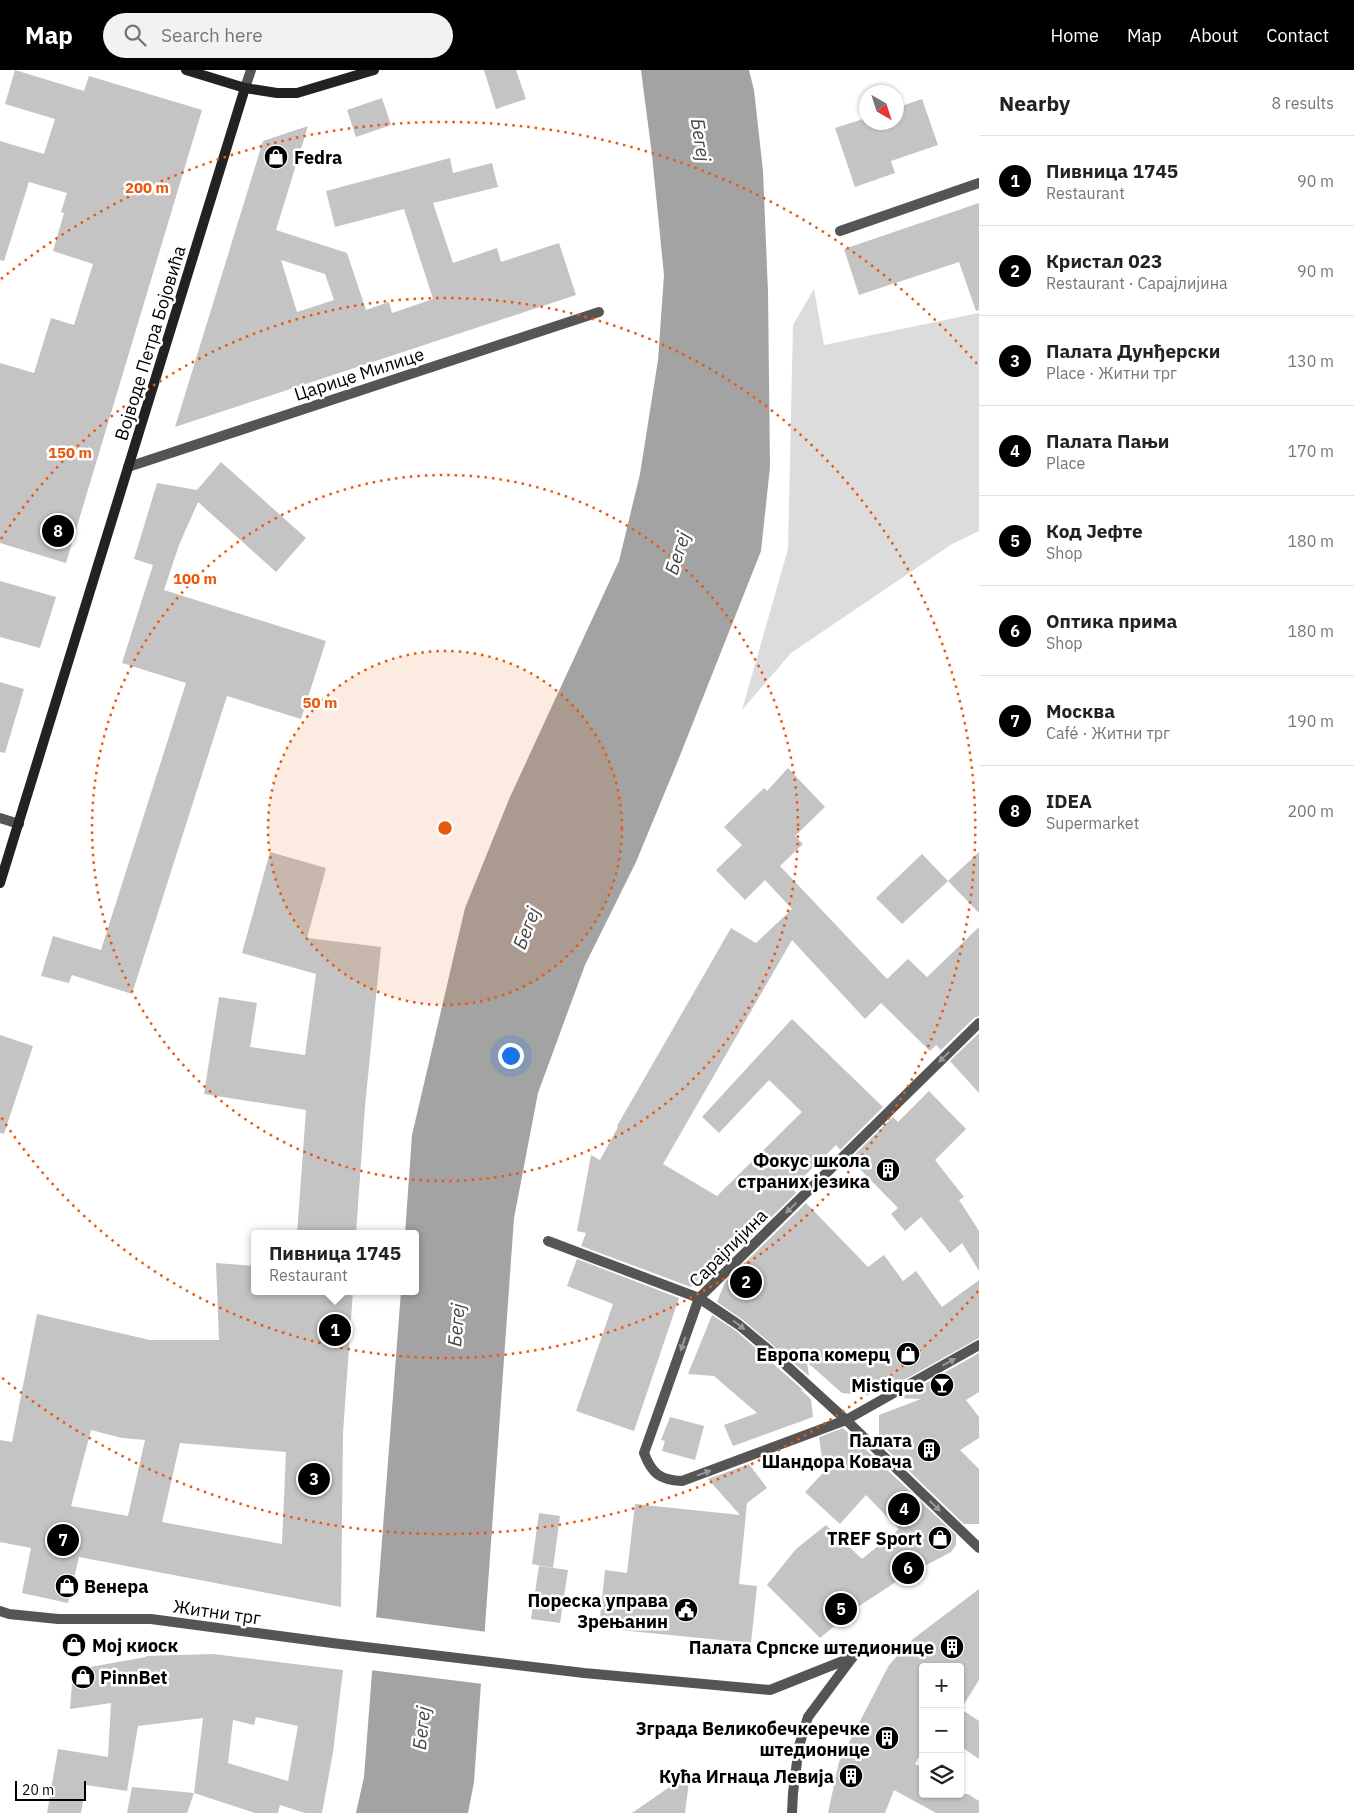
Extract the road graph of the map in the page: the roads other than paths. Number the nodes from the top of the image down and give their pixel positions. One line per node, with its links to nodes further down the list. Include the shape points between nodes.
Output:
1 (186, 70): 4 (street)
2 (250, 70): 4 (street, Војводе Петра Бојовића)
3 (374, 70): 4 (street, via 297,93)
4 (245, 88): 8 (street, Војводе Петра Бојовића)
5 (979, 183): 6 (street)
6 (840, 231)
7 (599, 312): 8 (street, Царице Милице)
8 (128, 467): 10 (street, Војводе Петра Бојовића)
9 (0, 818): 10 (street)
10 (18, 824): 11 (street, Војводе Петра Бојовића)
11 (0, 883)
12 (979, 1023): 14 (street, Сарајлијина, one-way to 14)
13 (548, 1240): 14 (street)
14 (698, 1298): 16 (street, one-way to 16, via 739,1325); 16 (street, Сарајлијина, one-way to 16, via 644,1453 658,1476 682,1481)
15 (979, 1345): 16 (street, one-way to 15)
16 (846, 1420): 17 (street, one-way to 17)
17 (979, 1548)
18 (0, 1611): 19 (street, Житни трг, via 58,1619 151,1619 369,1648 770,1690 853,1657 808,1717 799,1746)
19 (792, 1813)

